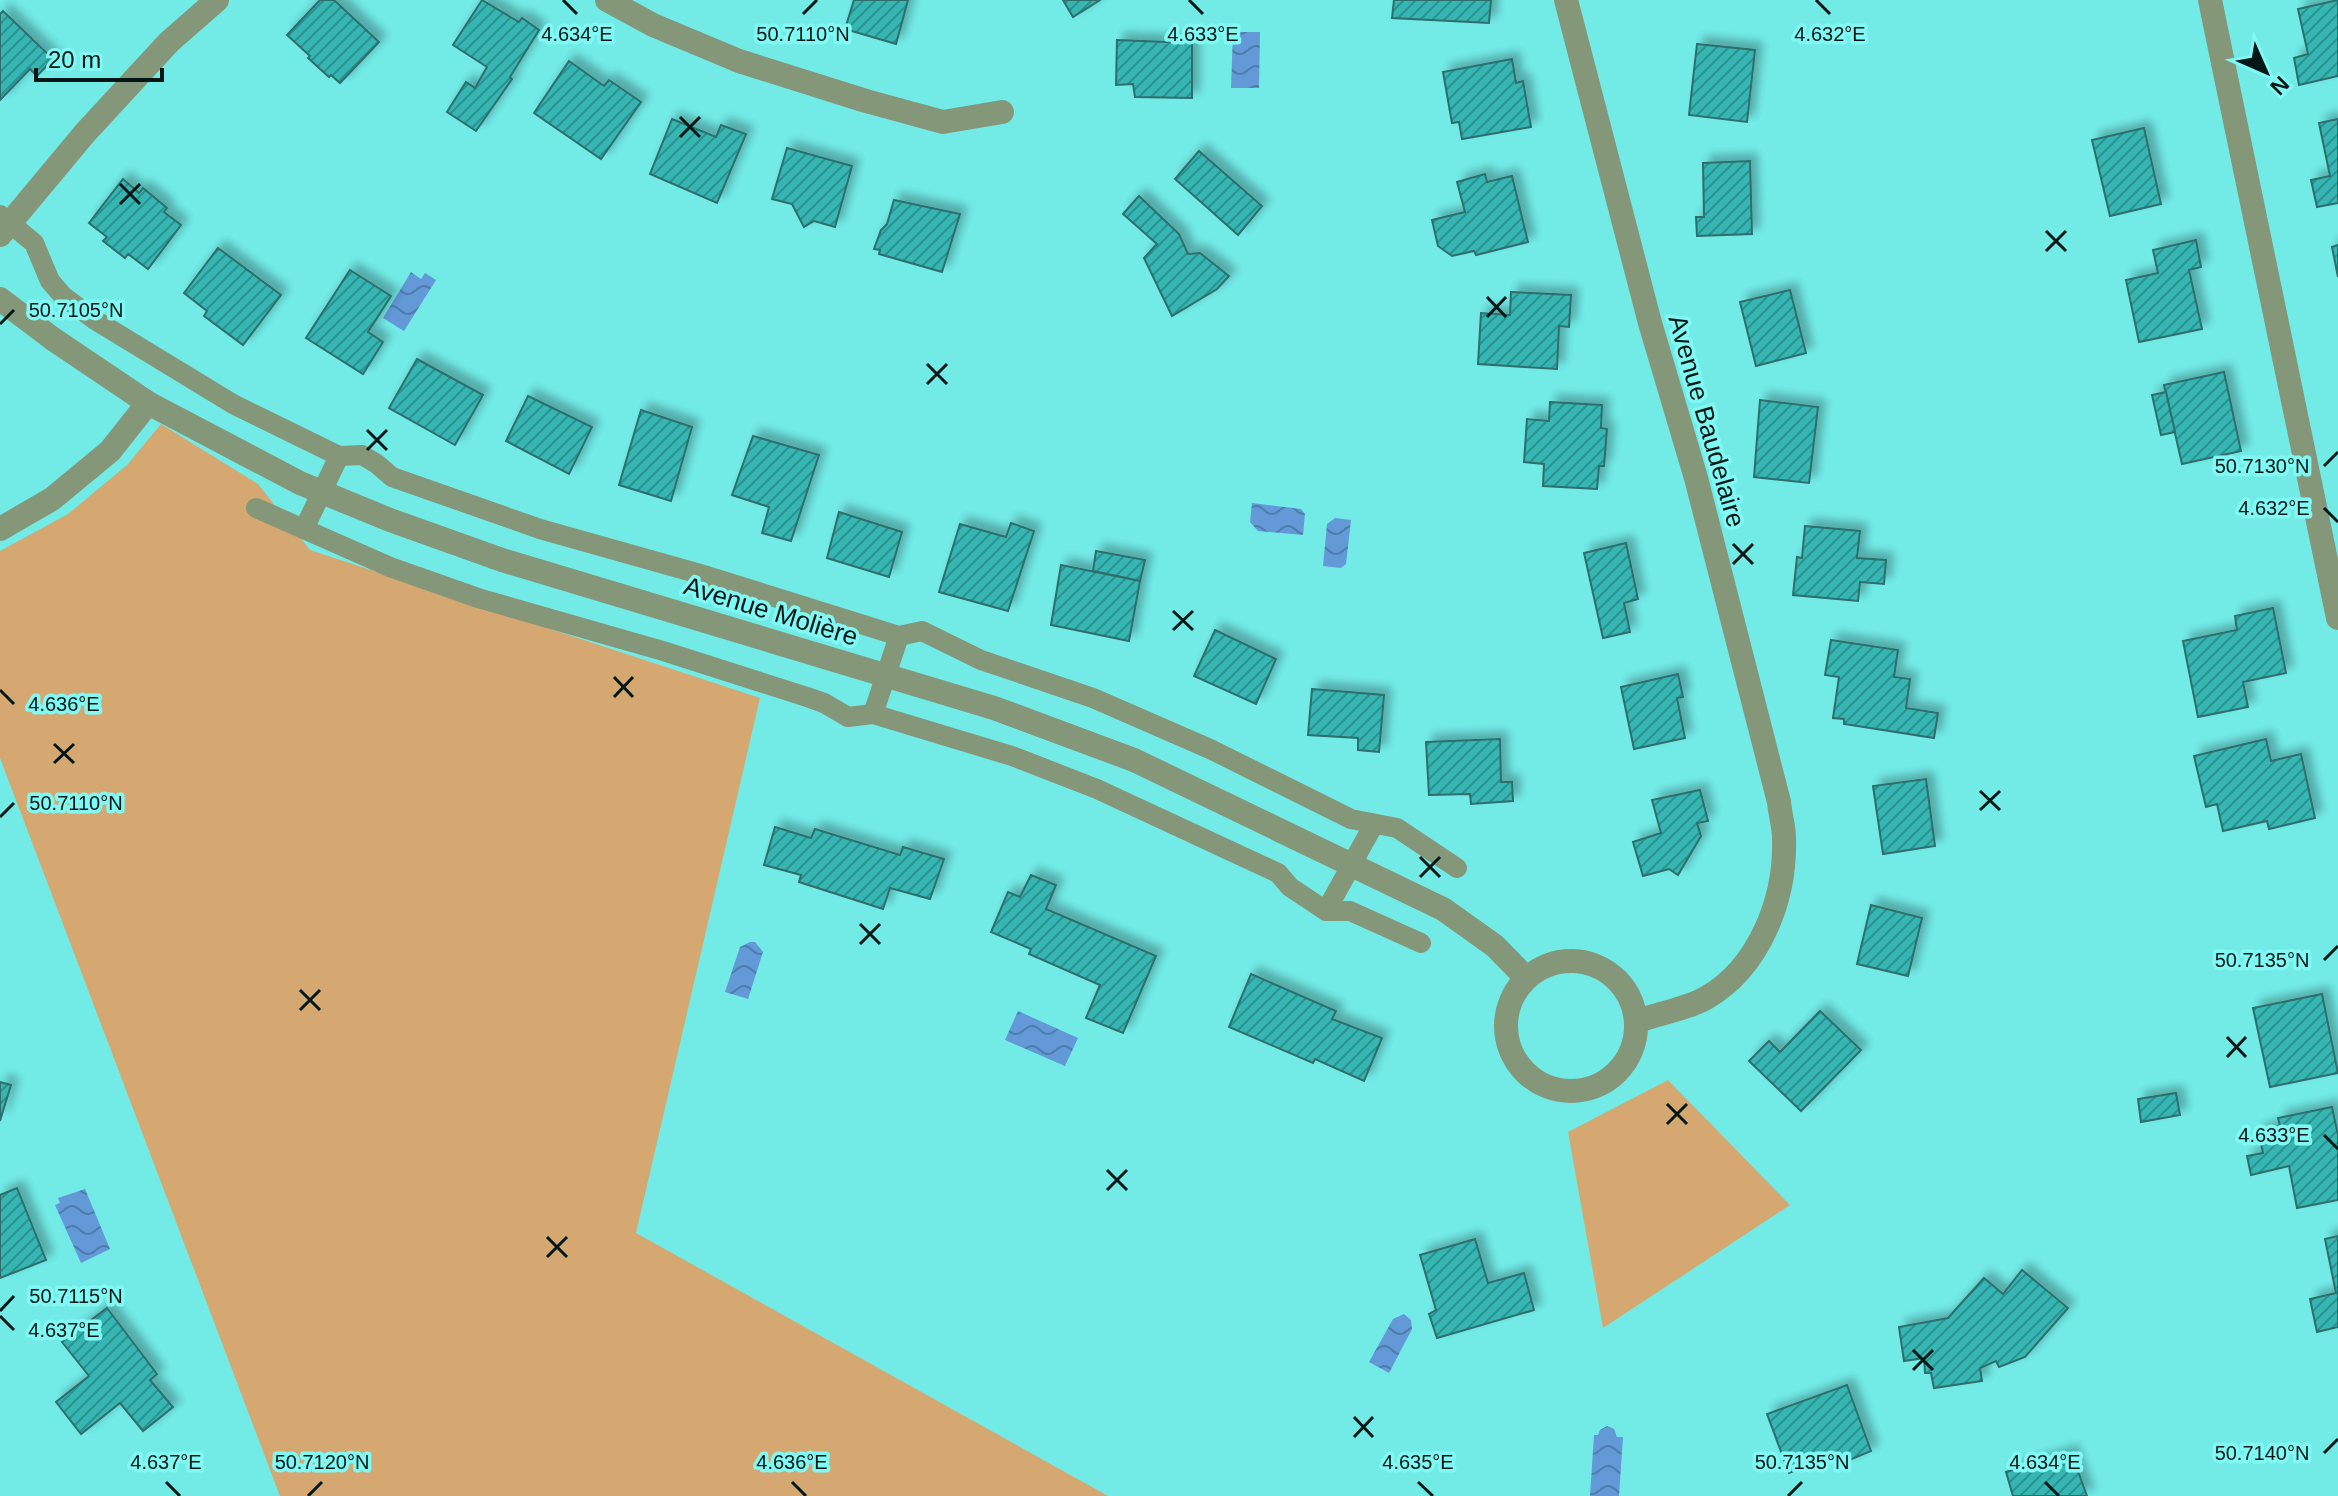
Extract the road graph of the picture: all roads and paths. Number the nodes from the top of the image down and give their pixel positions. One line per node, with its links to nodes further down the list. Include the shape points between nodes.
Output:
1 (217, 0): 6 (street, via 169,42)
2 (607, 0): 5 (street, via 739,61 866,101 943,122)
3 (1566, 0): 24 (street, Avenue Baudelaire, via 1703,507 1784,837 1773,913 1736,974 1702,1001)
4 (2210, 0): 14 (street)
5 (1002, 112)
6 (3, 225): 9 (lane, via 34,243 50,281 95,320 233,404)
7 (0, 299): 8 (street, Avenue Molière)
8 (148, 403): 10 (street, Avenue Molière); 12 (street, via 110,451 52,499)
9 (339, 456): 10 (lane); 15 (lane, via 362,455 392,477 540,529)
10 (321, 491): 13 (lane); 16 (street, Avenue Molière, via 502,560)
11 (256, 508): 13 (lane)
12 (0, 529)
13 (304, 529): 17 (lane, via 478,598 793,692 848,717)
14 (2338, 618)
15 (899, 636): 16 (lane); 18 (lane, via 922,631 981,660 1093,698 1351,819)
16 (888, 675): 17 (lane); 19 (street, Avenue Molière, via 1134,760)
17 (873, 714): 21 (lane, via 1012,756 1097,789 1278,873)
18 (1374, 824): 19 (lane); 20 (lane, via 1397,828)
19 (1352, 864): 21 (lane); 23 (street, Avenue Molière, via 1466,923)
20 (1457, 868)
21 (1326, 911): 22 (lane, via 1350,911)
22 (1421, 943)
23 (1526, 978): 24 (street, via 1548,965 1588,963 1626,991); 24 (street, via 1509,1005 1509,1048 1529,1077 1548,1088 1590,1089 1614,1076 1628,1057)
24 (1636, 1022)

